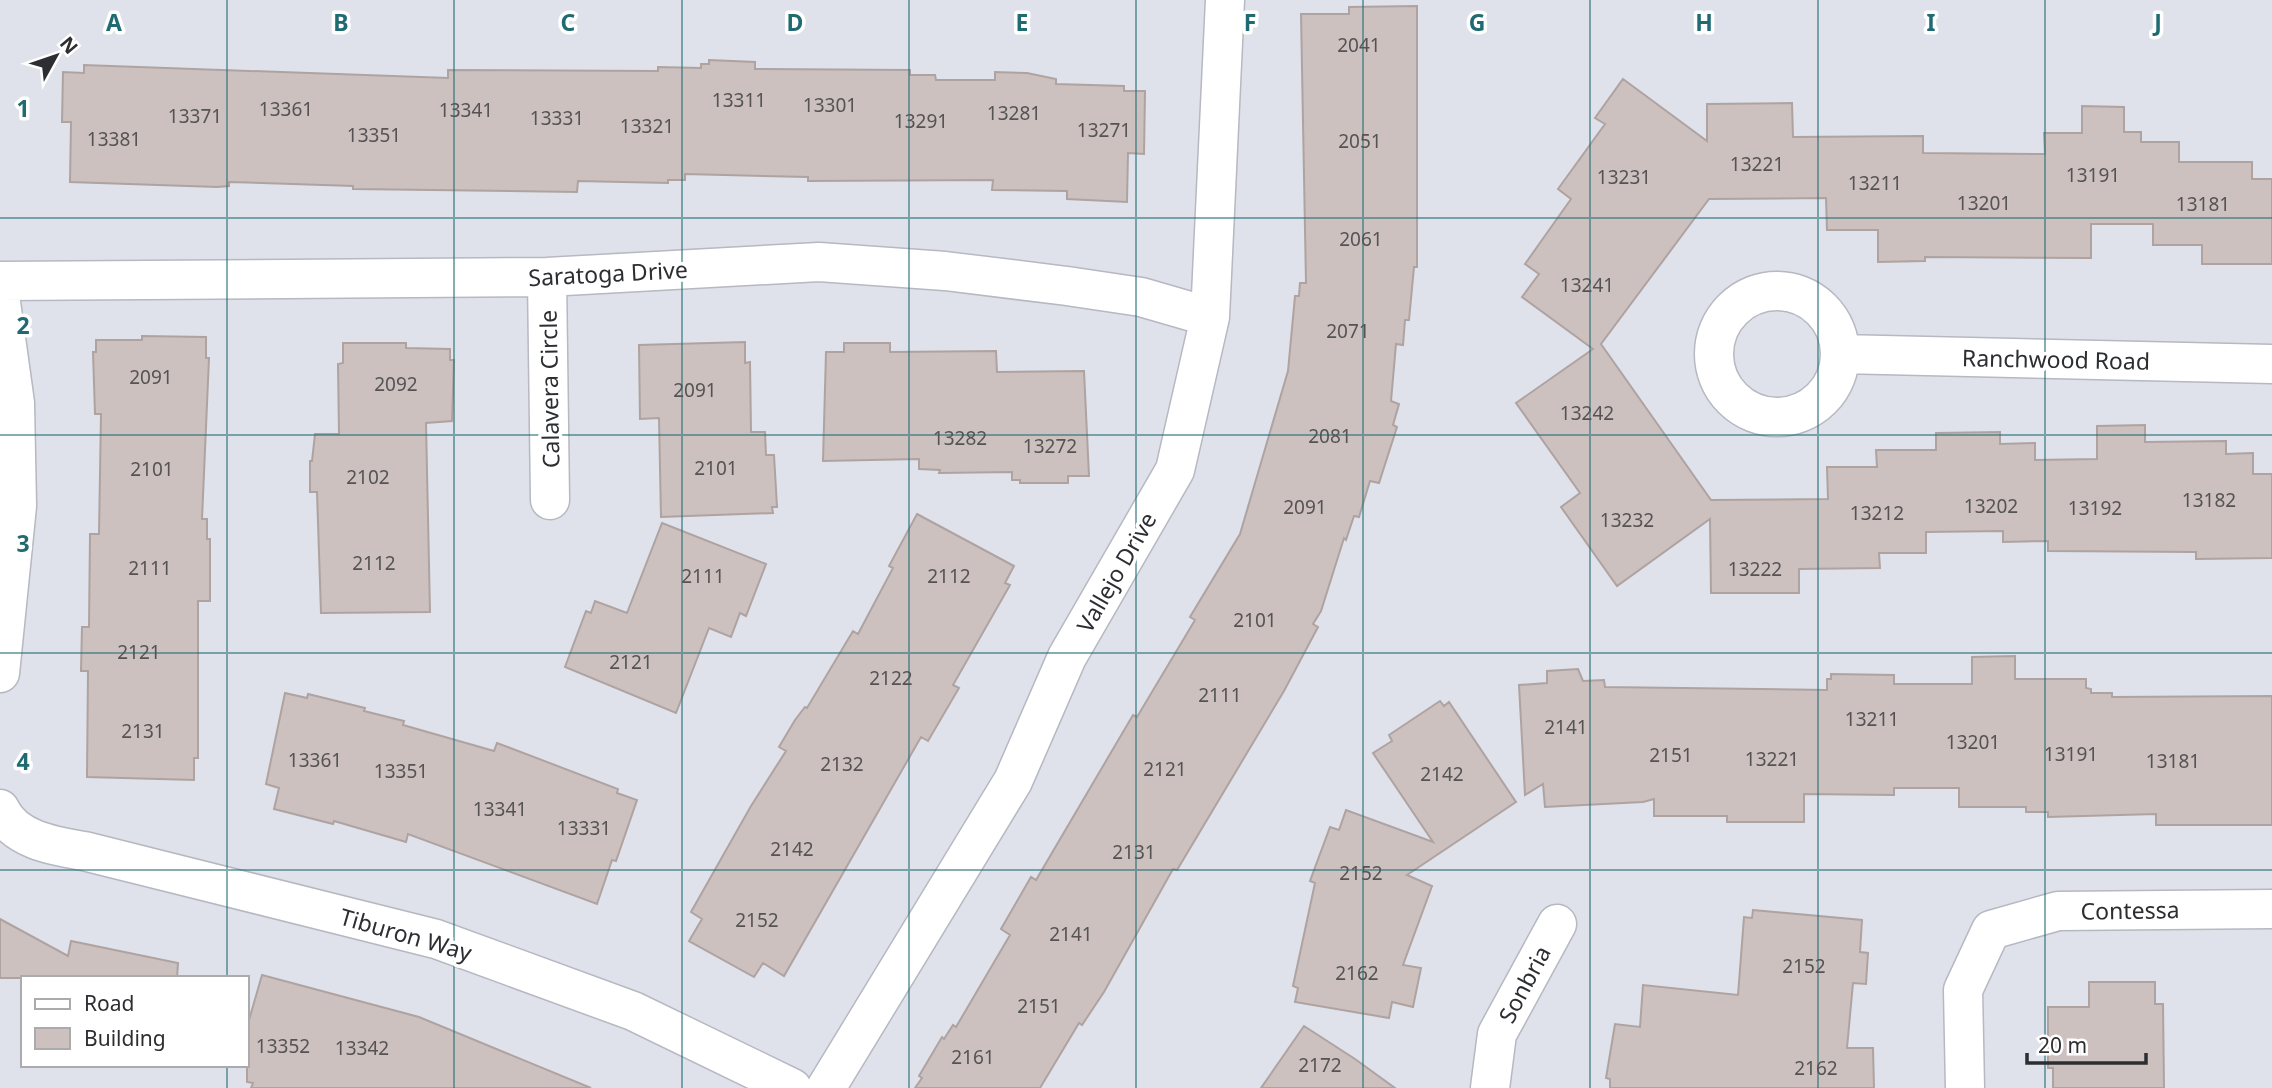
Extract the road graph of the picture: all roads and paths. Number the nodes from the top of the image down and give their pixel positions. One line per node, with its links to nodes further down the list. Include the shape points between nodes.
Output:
1 (1225, 0): 5 (street, Vallejo Drive)
2 (547, 277): 3 (street, Saratoga Drive); 5 (street, Saratoga Drive, via 819,262 1067,286 1141,297); 8 (street, Calavera Circle)
3 (0, 281)
4 (0, 295): 9 (street, via 15,403 17,506)
5 (1210, 317): 14 (street, Vallejo Drive, via 1175,470 1067,657 1013,781)
6 (1840, 354): 7 (street, Ranchwood Road)
7 (2272, 364)
8 (550, 500)
9 (0, 673)
10 (3, 816): 13 (street, Tiburon Way, via 46,844 436,939 633,1011)
11 (2272, 909): 16 (street, Contessa, via 2058,911 1991,930 1963,990)
12 (1557, 924): 15 (street, Sonbria, via 1497,1034)
13 (792, 1088)
14 (826, 1088)
15 (1490, 1088)
16 (1965, 1088)

